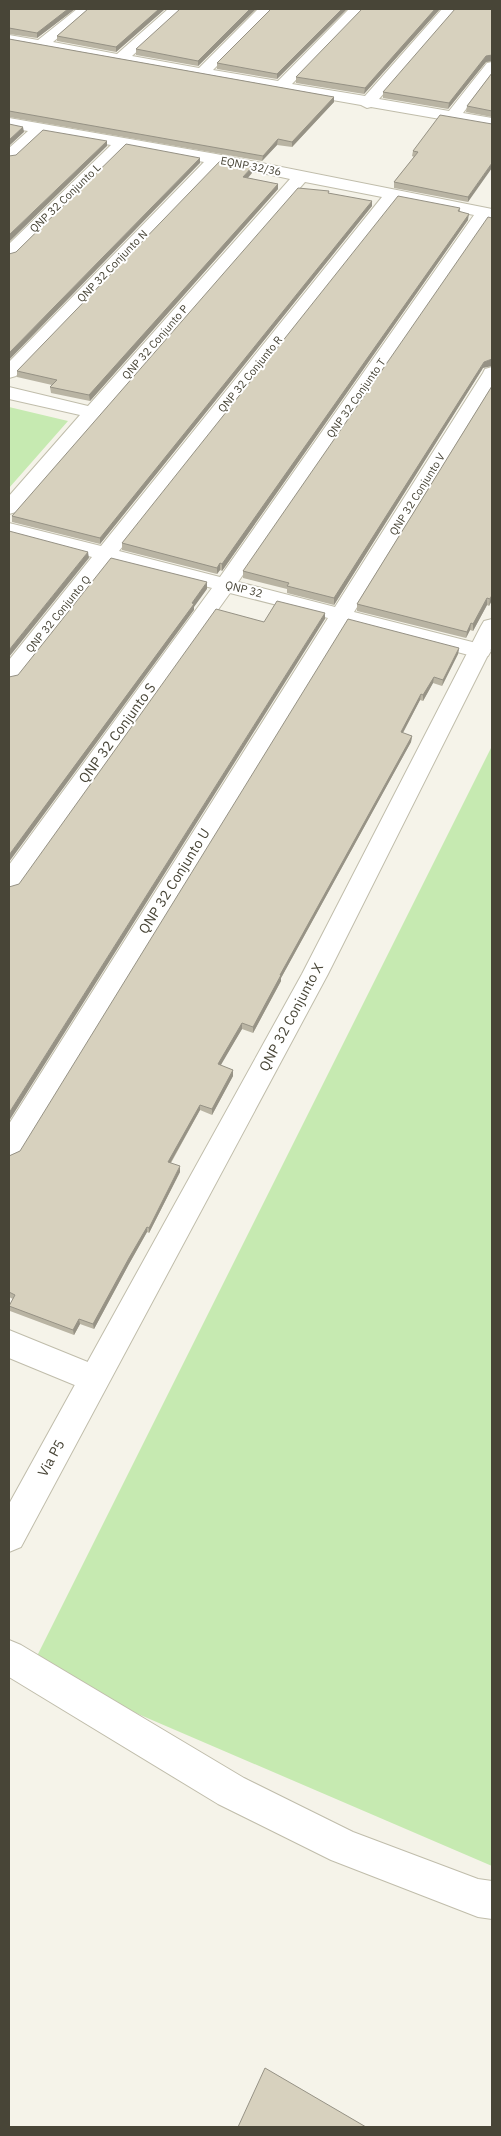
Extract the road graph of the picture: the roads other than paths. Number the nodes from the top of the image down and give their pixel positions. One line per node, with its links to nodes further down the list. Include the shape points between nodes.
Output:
1 (85, 9): 7 (street)
2 (176, 9): 8 (street)
3 (266, 9): 10 (street)
4 (357, 9): 11 (street)
5 (449, 9): 12 (street)
6 (9, 39): 7 (street)
7 (42, 44): 8 (street)
8 (121, 58): 10 (street)
9 (492, 66): 13 (street)
10 (203, 72): 11 (street)
11 (281, 87): 12 (street)
12 (367, 103): 13 (street)
13 (452, 117): 15 (street)
14 (9, 123): 16 (street, EQNP 32/36)
15 (492, 123)
16 (40, 128): 17 (street, EQNP 32/36); 18 (street)
17 (122, 143): 19 (street, EQNP 32/36); 23 (street, QNP 32 Conjunto L)
18 (9, 156)
19 (216, 159): 20 (street, EQNP 32/36); 24 (street, QNP 32 Conjunto N)
20 (301, 176): 21 (street, EQNP 32/36); 27 (street, QNP 32 Conjunto P)
21 (393, 194): 22 (street, EQNP 32/36); 30 (street, QNP 32 Conjunto R)
22 (489, 213): 31 (street, QNP 32 Conjunto T)
23 (9, 253)
24 (9, 372)
25 (492, 373): 32 (street, QNP 32 Conjunto V)
26 (9, 393): 27 (street)
27 (94, 413): 28 (street, QNP 32 Conjunto P)
28 (9, 508)
29 (9, 529): 30 (street, QNP 32)
30 (107, 554): 31 (street, QNP 32); 35 (street, QNP 32 Conjunto Q)
31 (226, 584): 32 (street, QNP 32); 36 (street, QNP 32 Conjunto S)
32 (342, 614): 34 (street, QNP 32); 37 (street, QNP 32 Conjunto U)
33 (492, 626): 34 (street, QNP 32 Conjunto X)
34 (480, 651): 39 (street, QNP 32 Conjunto X, via 315,974)
35 (9, 675)
36 (9, 883)
37 (9, 1148)
38 (9, 1344): 39 (street)
39 (94, 1379): 40 (street, Via P5)
40 (9, 1536)
41 (9, 1657): 42 (street, via 231,1791 344,1847 478,1898)
42 (492, 1900)

